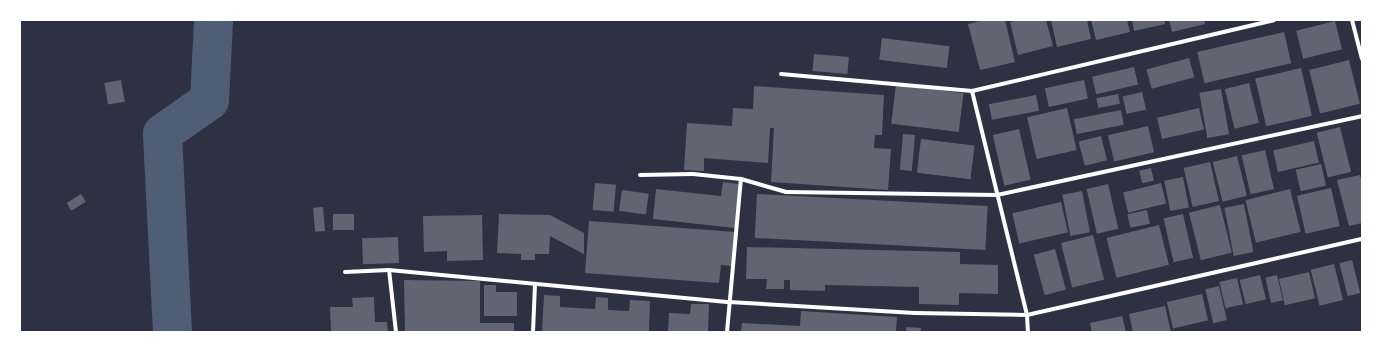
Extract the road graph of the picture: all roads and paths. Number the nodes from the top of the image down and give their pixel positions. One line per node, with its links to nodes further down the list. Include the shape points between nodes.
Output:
1 (1274, 20): 5 (street)
2 (1352, 20): 3 (street)
3 (1362, 59)
4 (781, 74): 5 (street)
5 (972, 91): 9 (street)
6 (1362, 116): 9 (street)
7 (640, 175): 8 (street, via 693,174)
8 (741, 179): 9 (street, via 786,192); 14 (street)
9 (997, 196): 15 (street)
10 (1362, 239): 15 (street)
11 (389, 270): 12 (street); 13 (street); 16 (street)
12 (345, 272)
13 (535, 285): 14 (street); 17 (street)
14 (729, 302): 15 (street, via 915,313); 18 (street)
15 (1027, 315): 19 (street)
16 (396, 332)
17 (533, 332)
18 (727, 332)
19 (1028, 332)

